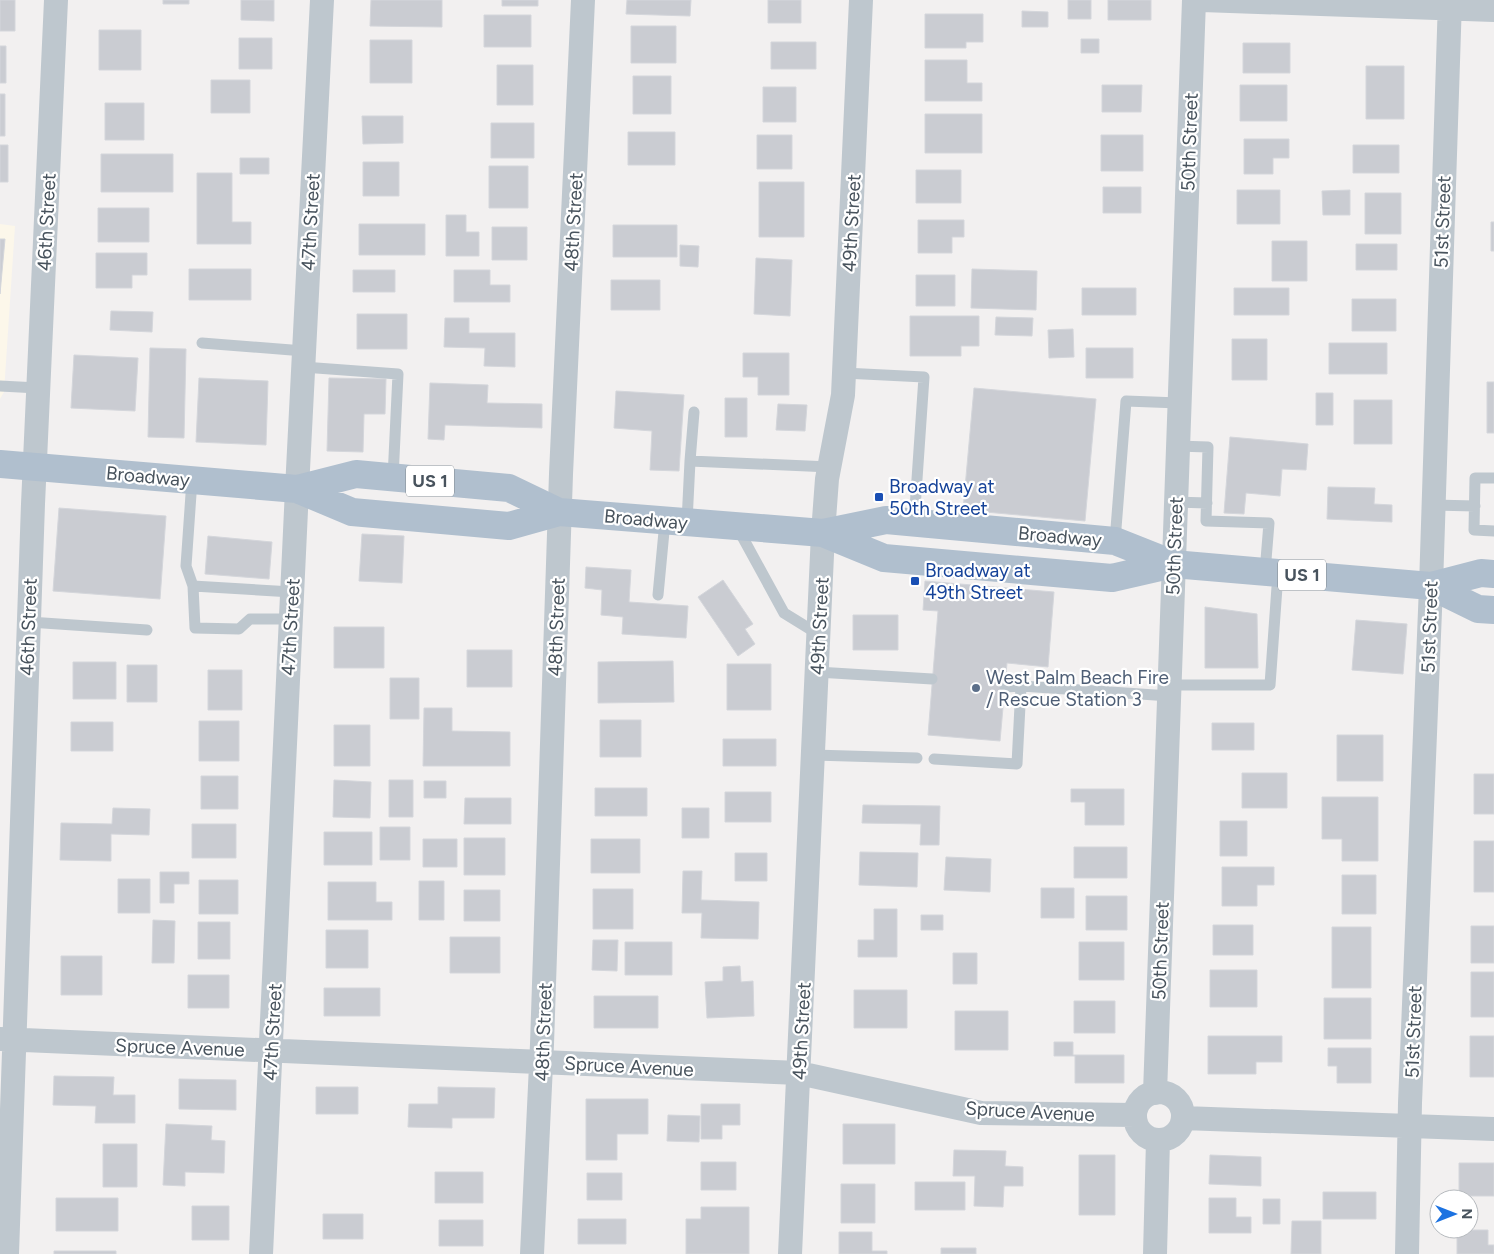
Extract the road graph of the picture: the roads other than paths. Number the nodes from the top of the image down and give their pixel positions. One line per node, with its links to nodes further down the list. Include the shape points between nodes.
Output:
1 (56, 0): 13 (street, 46th Street)
2 (322, 0): 10 (street, 47th Street)
3 (583, 0): 29 (street, 48th Street)
4 (861, 0): 11 (street, 49th Street)
5 (1194, 0): 14 (street, 50th Street)
6 (1202, 0): 7 (street)
7 (1449, 4): 8 (street); 27 (street, 51st Street)
8 (1494, 10)
9 (202, 343): 10 (lane)
10 (303, 359): 21 (lane, via 398,374); 24 (street, 47th Street)
11 (844, 373): 20 (street, 49th Street); 31 (lane, via 924,376)
12 (0, 386): 13 (lane)
13 (38, 388): 19 (street, 46th Street)
14 (1179, 403): 16 (street, 50th Street); 35 (lane, via 1126,401)
15 (694, 412): 17 (lane)
16 (1177, 446): 25 (street, 50th Street); 26 (lane, via 1208,447)
17 (690, 461): 20 (lane); 30 (lane)
18 (0, 464): 19 (main road, Broadway / US 1)
19 (34, 467): 23 (main road, Broadway / US 1); 45 (street, 46th Street)
20 (830, 467): 34 (street, 49th Street)
21 (393, 478): 24 (main road, Broadway / US 1, via 356,474); 29 (main road, Broadway / US 1, via 509,488)
22 (1494, 478): 28 (lane, via 1475,478)
23 (192, 480): 24 (main road, Broadway / US 1); 39 (lane, via 186,566)
24 (297, 488): 29 (main road, Broadway / US 1, via 352,512 479,524 509,526); 41 (street, 47th Street)
25 (1175, 502): 26 (lane); 36 (street, 50th Street)
26 (1207, 503): 37 (lane, via 1206,521 1269,523)
27 (1433, 505): 28 (lane); 40 (street, 51st Street)
28 (1475, 506): 33 (lane, via 1474,530)
29 (559, 512): 30 (main road, Broadway / US 1); 58 (street, 48th Street)
30 (676, 521): 32 (main road, Broadway / US 1); 42 (lane)
31 (914, 523): 34 (main road, Broadway / US 1, via 886,520); 35 (main road, Broadway / US 1)
32 (737, 526): 34 (main road, Broadway / US 1); 47 (lane, via 784,613)
33 (1494, 531)
34 (823, 533): 36 (main road, Broadway / US 1, via 884,558 1112,578); 47 (street, 49th Street)
35 (1114, 541): 36 (main road, Broadway / US 1)
36 (1173, 564): 37 (main road, Broadway / US 1); 52 (street, 50th Street)
37 (1272, 573): 40 (main road, Broadway / US 1); 52 (lane, via 1270,685)
38 (1494, 574): 40 (main road, Broadway / US 1, via 1480,573)
39 (193, 586): 41 (lane); 44 (lane, via 195,628 239,629 250,619)
40 (1430, 586): 43 (main road, Broadway / US 1, via 1478,609); 63 (street, 51st Street)
41 (292, 592): 44 (street, 47th Street)
42 (658, 595)
43 (1494, 610)
44 (291, 619): 57 (street, 47th Street)
45 (28, 622): 46 (lane); 56 (street, 46th Street)
46 (147, 630)
47 (818, 634): 48 (street, 49th Street)
48 (817, 672): 49 (lane); 53 (street, 49th Street)
49 (932, 679)
50 (1021, 686): 51 (lane); 52 (lane); 55 (lane, via 1017,764)
51 (1005, 687)
52 (1170, 690): 60 (street, 50th Street)
53 (813, 755): 54 (lane); 59 (street, 49th Street)
54 (917, 758)
55 (934, 759)
56 (7, 1039): 57 (street, Spruce Avenue); 66 (street, 46th Street)
57 (271, 1050): 58 (street, Spruce Avenue); 67 (street, 47th Street)
58 (542, 1062): 59 (street, Spruce Avenue); 68 (street, 48th Street)
59 (799, 1073): 61 (street, Spruce Avenue, via 981,1113); 69 (street, 49th Street)
60 (1155, 1092): 61 (street, via 1141,1100); 62 (street, via 1175,1098)
61 (1135, 1115): 65 (street, via 1139,1130)
62 (1182, 1118): 63 (street); 65 (street, via 1181,1125 1172,1136)
63 (1409, 1126): 64 (street); 71 (street, 51st Street)
64 (1494, 1129)
65 (1158, 1140): 70 (street)
66 (7, 1254)
67 (261, 1254)
68 (532, 1254)
69 (790, 1254)
70 (1155, 1254)
71 (1407, 1254)

